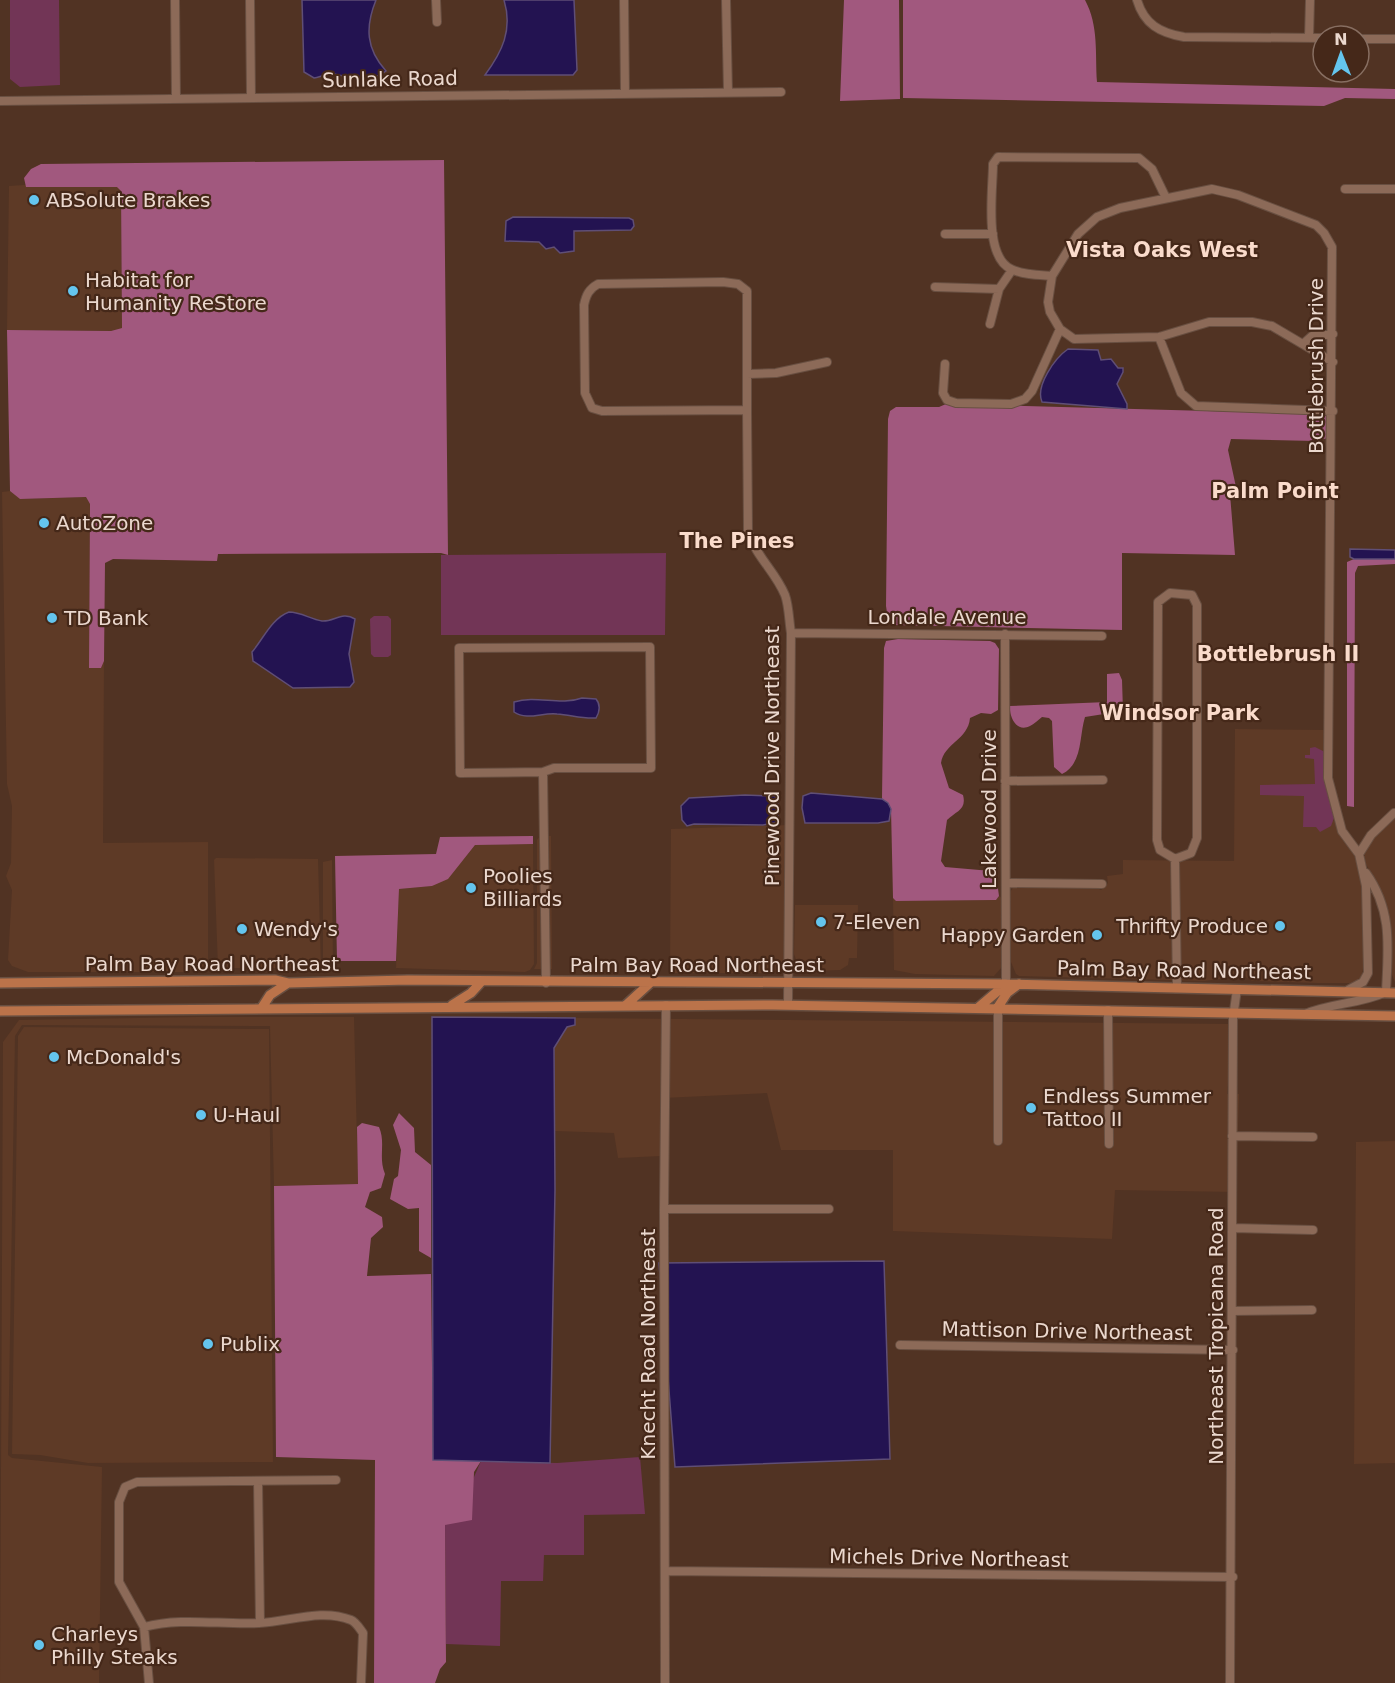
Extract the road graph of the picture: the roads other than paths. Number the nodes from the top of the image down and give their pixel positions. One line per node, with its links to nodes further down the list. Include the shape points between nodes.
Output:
1 (175, 0): 16 (street)
2 (250, 0): 15 (street)
3 (436, 0): 8 (street)
4 (624, 0): 14 (street)
5 (726, 0): 12 (street)
6 (1137, 0): 9 (street, via 1150,24 1168,35)
7 (1310, 0): 9 (street)
8 (437, 22)
9 (1309, 38)
10 (1371, 39): 11 (street)
11 (1395, 39)
12 (728, 92): 13 (street, Sunlake Road); 14 (street, Sunlake Road)
13 (781, 92)
14 (625, 93): 15 (street, Sunlake Road)
15 (251, 97): 16 (street, Sunlake Road)
16 (176, 98): 17 (street, Sunlake Road)
17 (0, 101)
18 (1345, 189): 19 (street)
19 (1395, 189)
20 (1166, 198): 22 (street, via 1152,169 1139,158 1002,156 993,164); 24 (street, Bottlebrush Drive, via 1120,208 1087,225); 29 (street, Bottlebrush Drive, via 1212,189 1316,225 1332,247)
21 (945, 234): 22 (street)
22 (993, 234): 23 (street, via 998,258)
23 (1012, 270): 24 (street); 26 (street)
24 (1052, 276): 28 (street, via 1048,302)
25 (934, 287): 26 (street)
26 (999, 288): 27 (street)
27 (990, 324)
28 (1060, 328): 30 (street, via 1074,339); 34 (street, via 1032,391 1016,403 947,400 943,393)
29 (1333, 334): 31 (street, via 1312,336); 33 (street, Bottlebrush Drive)
30 (1159, 337): 31 (street, via 1209,322 1236,321 1272,326); 37 (street, via 1182,393 1196,406)
31 (1303, 344): 33 (street)
32 (827, 362): 35 (street, via 776,373)
33 (1333, 362): 37 (street, Bottlebrush Drive)
34 (945, 364)
35 (747, 374): 36 (street, Pinewood Drive Northeast); 36 (street, Pinewood Drive Northeast, via 747,291 738,285 598,284 586,295 585,393 592,408)
36 (747, 410): 38 (street, Pinewood Drive Northeast, via 748,532 754,551 786,597)
37 (1333, 411): 45 (street, Bottlebrush Drive, via 1328,778 1342,831)
38 (791, 633): 39 (street, Londale Avenue); 55 (street, Pinewood Drive Northeast)
39 (1005, 634): 40 (street, Londale Avenue); 43 (street, Lakewood Drive)
40 (1102, 636)
41 (543, 772): 41 (street, via 460,773 459,648 650,647 651,768 554,768); 53 (street)
42 (1103, 780): 43 (street)
43 (1005, 781): 48 (street, Lakewood Drive)
44 (1395, 813): 45 (street, via 1371,835)
45 (1359, 854): 47 (street, Bottlebrush Drive)
46 (1175, 859): 46 (street, via 1191,853 1197,838 1197,605 1192,595 1186,593 1170,593 1158,602 1157,840 1160,850); 58 (street)
47 (1365, 872): 60 (street, Bottlebrush Drive, via 1368,973 1356,988); 61 (street, Bottlebrush Drive, via 1383,902)
48 (1006, 883): 49 (street); 56 (street, Lakewood Drive)
49 (1102, 884)
50 (481, 982): 52 (main road, Palm Bay Road Northeast); 53 (main road, Palm Bay Road Northeast); 65 (main road)
51 (0, 983): 52 (main road, Palm Bay Road Northeast)
52 (288, 983): 68 (main road, via 270,995)
53 (546, 983): 54 (main road, Palm Bay Road Northeast)
54 (650, 983): 55 (main road, Palm Bay Road Northeast); 62 (main road)
55 (788, 983): 56 (main road, Palm Bay Road Northeast); 64 (street, Pinewood Drive Northeast)
56 (1006, 984): 57 (main road, Palm Bay Road Northeast); 66 (main road)
57 (1019, 984): 58 (main road, Palm Bay Road Northeast); 67 (main road)
58 (1177, 988): 59 (main road, Palm Bay Road Northeast)
59 (1237, 989): 60 (main road, Palm Bay Road Northeast); 71 (street, Northeast Tropicana Road)
60 (1345, 991): 61 (main road, Palm Bay Road Northeast)
61 (1391, 992): 73 (street, via 1368,1000 1324,1006)
62 (626, 1005): 63 (main road, Palm Bay Road Northeast); 65 (main road, Palm Bay Road Northeast)
63 (666, 1005): 64 (main road, Palm Bay Road Northeast); 78 (street, Knecht Road Northeast)
64 (789, 1005): 66 (main road, Palm Bay Road Northeast)
65 (450, 1006): 68 (main road, Palm Bay Road Northeast)
66 (979, 1007): 67 (main road, Palm Bay Road Northeast)
67 (998, 1007): 69 (main road, Palm Bay Road Northeast); 76 (street)
68 (261, 1009): 70 (main road, Palm Bay Road Northeast)
69 (1108, 1010): 71 (main road, Palm Bay Road Northeast); 77 (street)
70 (0, 1011)
71 (1233, 1015): 73 (main road, Palm Bay Road Northeast); 74 (street, Northeast Tropicana Road)
72 (1394, 1015): 73 (main road, Palm Bay Road Northeast)
73 (1301, 1016)
74 (1232, 1136): 75 (street); 80 (street, Northeast Tropicana Road)
75 (1313, 1137)
76 (998, 1141)
77 (1109, 1144)
78 (664, 1209): 79 (street); 88 (street, Knecht Road Northeast)
79 (829, 1209)
80 (1233, 1228): 81 (street); 83 (street, Northeast Tropicana Road)
81 (1313, 1230)
82 (1312, 1310): 83 (street)
83 (1233, 1311): 85 (street, Northeast Tropicana Road)
84 (900, 1345): 85 (street, Mattison Drive Northeast)
85 (1233, 1350): 89 (street, Northeast Tropicana Road)
86 (336, 1480): 87 (street)
87 (258, 1481): 90 (street); 91 (street, via 137,1482 125,1487 119,1502 119,1582)
88 (666, 1571): 89 (street, Michels Drive Northeast); 94 (street, Knecht Road Northeast)
89 (1233, 1577): 95 (street, Northeast Tropicana Road)
90 (260, 1623): 91 (street, via 166,1621); 93 (street, via 312,1616 353,1620 363,1633)
91 (144, 1627): 92 (street)
92 (149, 1683)
93 (361, 1683)
94 (665, 1683)
95 (1230, 1683)

